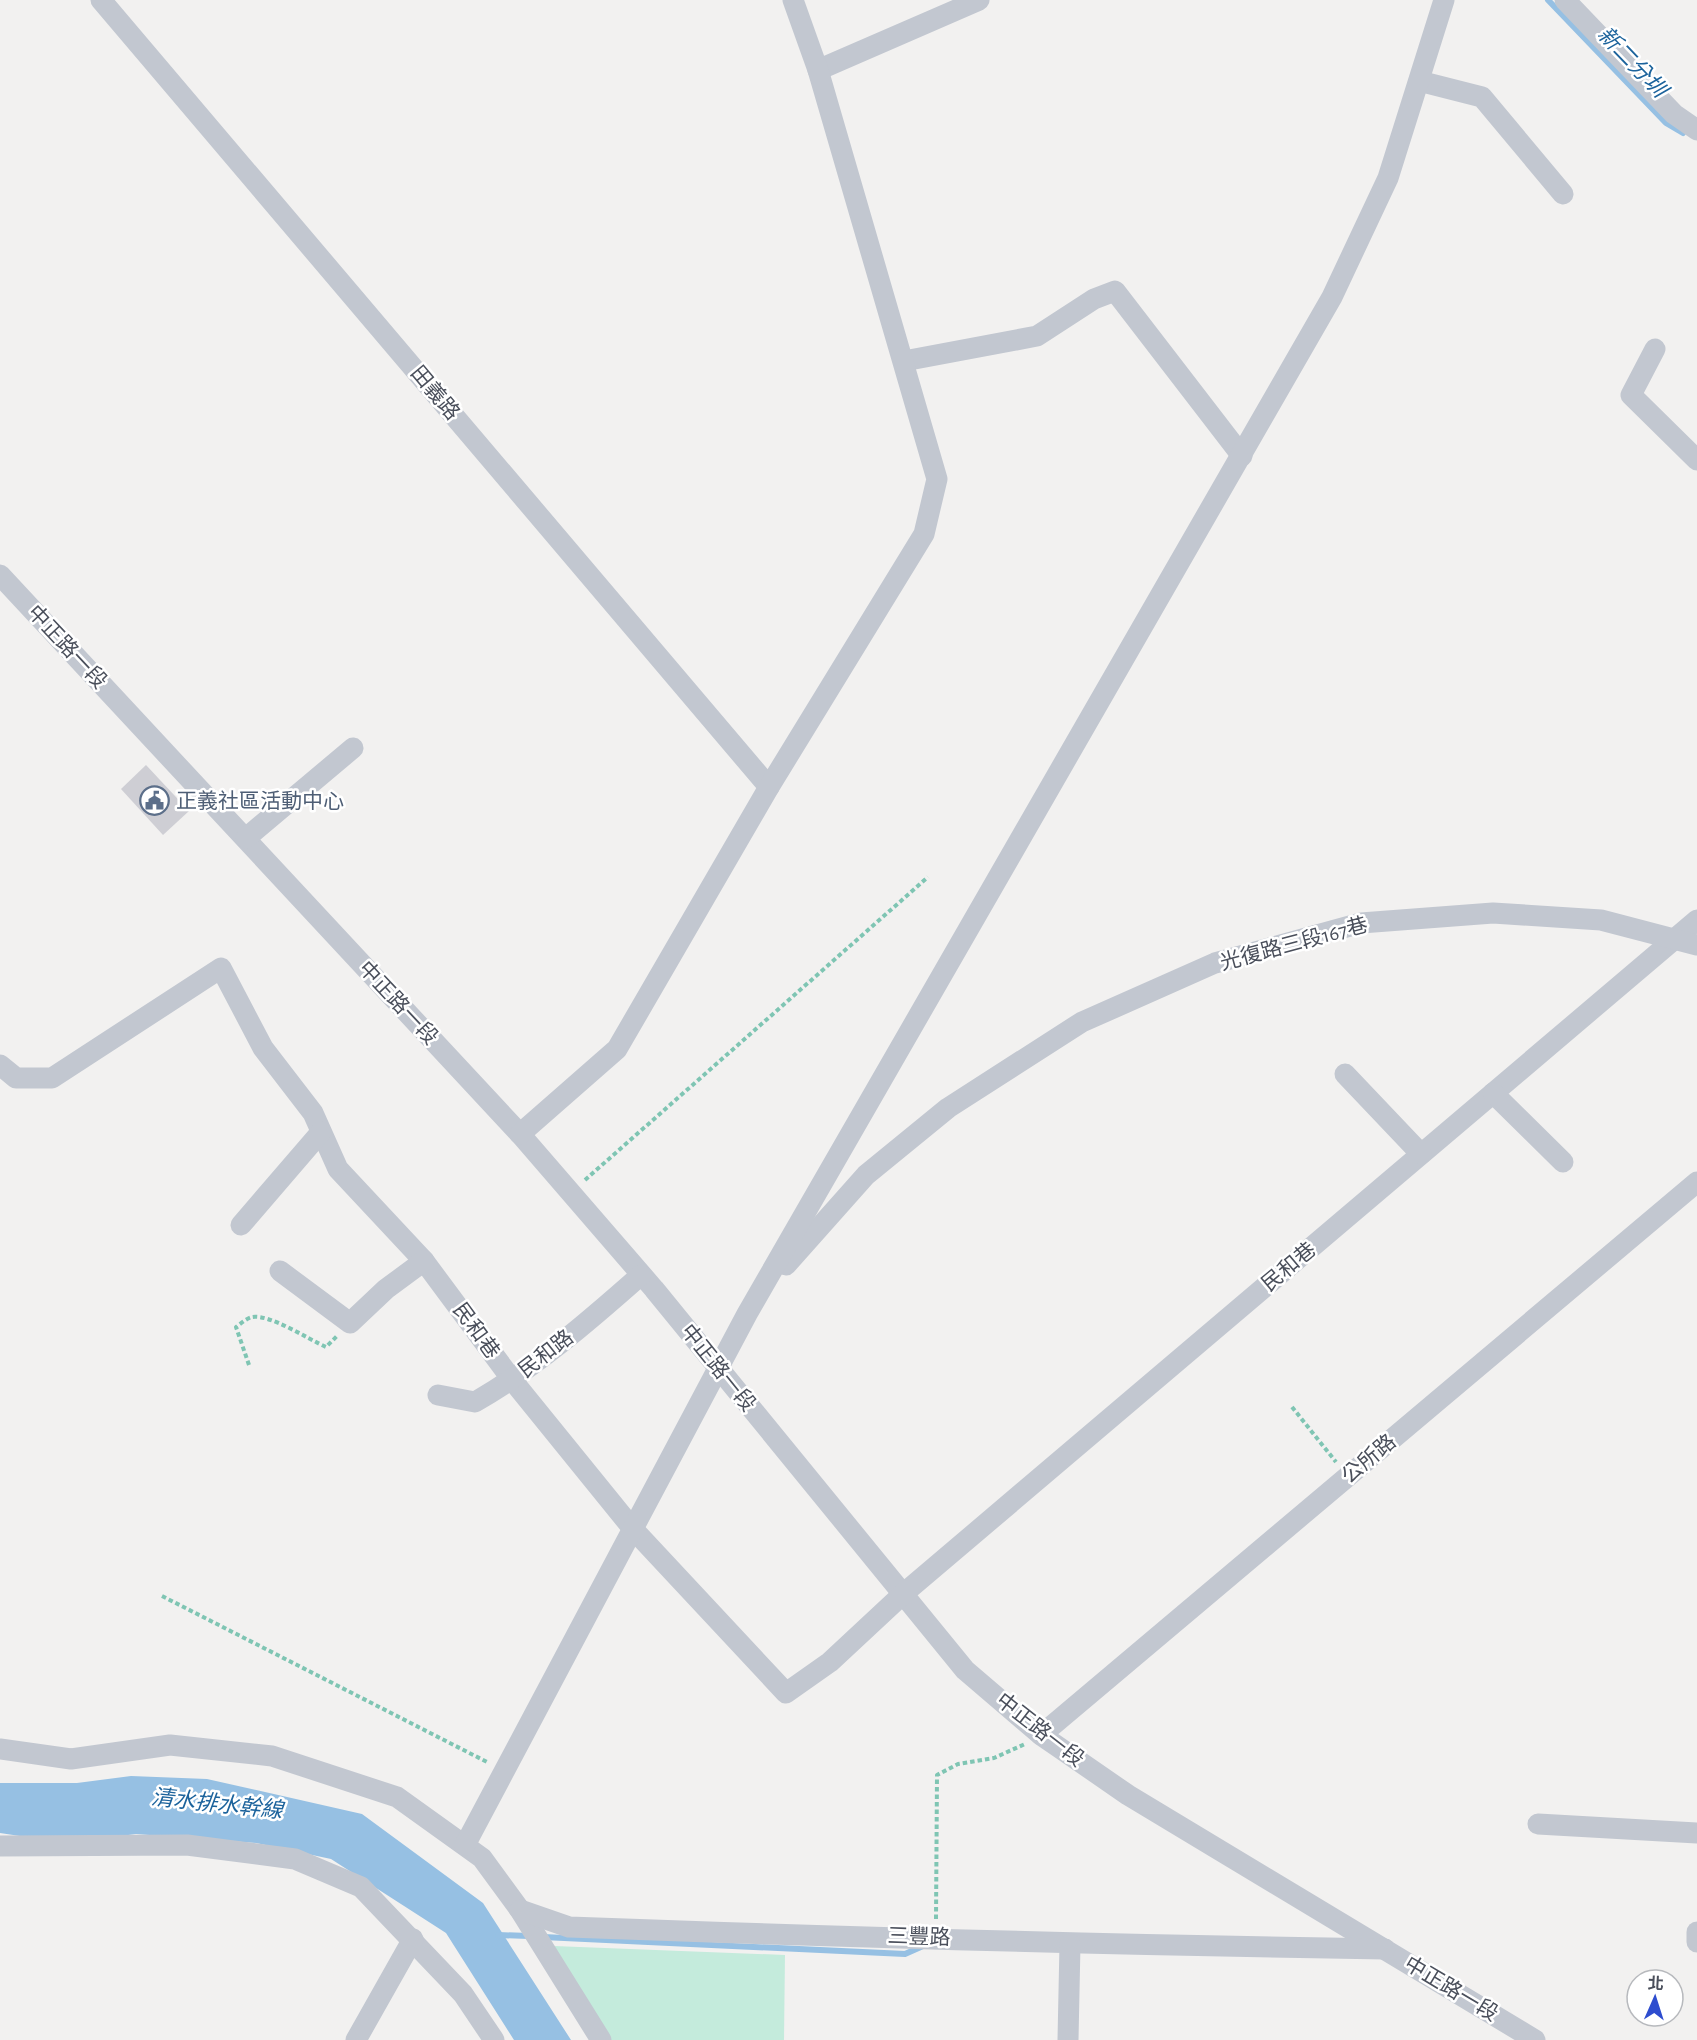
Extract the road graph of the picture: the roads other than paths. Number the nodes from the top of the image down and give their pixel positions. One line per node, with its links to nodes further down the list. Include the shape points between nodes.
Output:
1 (101, 0): 16 (street, 田義路)
2 (793, 0): 6 (street)
3 (980, 0): 6 (street)
4 (1444, 0): 7 (street)
5 (1565, 0): 8 (street, via 1674,114)
6 (818, 70): 11 (street)
7 (1419, 81): 9 (street, via 1482,97); 12 (street, via 1388,178 1332,297)
8 (1697, 130)
9 (1563, 194)
10 (1655, 349): 13 (street, via 1631,395)
11 (904, 361): 12 (street, via 1038,336 1094,299 1115,291); 16 (street, via 937,479 924,534)
12 (1242, 456): 27 (street)
13 (1697, 460)
14 (0, 575): 17 (street, 中正路一段)
15 (353, 748): 17 (street)
16 (769, 787): 25 (street, via 617,1049)
17 (246, 838): 25 (street, 中正路一段)
18 (1697, 920): 19 (street)
19 (1675, 939): 20 (street, 光復路三段167巷); 23 (street, 民和巷); 29 (street, 光復路三段167巷, via 1601,920 1492,913 1360,923 1215,963 1082,1022 948,1108)
20 (1697, 945)
21 (0, 1065): 24 (street, 民和巷, via 16,1078 52,1078 221,968 262,1048 313,1113)
22 (1345, 1074): 26 (street)
23 (1493, 1093): 26 (street, 民和巷); 28 (street)
24 (321, 1132): 31 (street); 32 (street, 民和巷, via 338,1169)
25 (520, 1134): 34 (street, 中正路一段)
26 (1421, 1154): 40 (street, 民和巷)
27 (837, 1155): 29 (street, via 840,1167); 35 (street)
28 (1563, 1162)
29 (866, 1175): 35 (street, 光復路三段167巷)
30 (1697, 1182): 41 (street, 公所路)
31 (241, 1225)
32 (424, 1261): 33 (street, via 350,1323); 37 (street, 民和巷)
33 (280, 1271)
34 (641, 1275): 36 (street, 中正路一段); 37 (street, 民和路)
35 (747, 1314): 36 (street)
36 (718, 1369): 39 (street); 40 (street, 中正路一段)
37 (513, 1381): 38 (street, 民和路, via 476,1402); 39 (street, 民和巷)
38 (438, 1395)
39 (633, 1529): 40 (street, 民和巷, via 786,1693 830,1662); 46 (street, via 506,1771)
40 (903, 1594): 41 (street, 中正路一段, via 965,1670)
41 (1041, 1735): 52 (street, 中正路一段, via 1128,1795)
42 (0, 1749): 46 (street, via 72,1759 170,1745 272,1756 397,1797)
43 (1538, 1824): 44 (street)
44 (1697, 1833)
45 (0, 1846): 49 (street, via 187,1845 295,1859 361,1887)
46 (474, 1852): 47 (street)
47 (531, 1928): 51 (street, 三豐路); 55 (street)
48 (1697, 1932): 50 (street)
49 (413, 1939): 53 (street); 54 (street, via 463,1994)
50 (1697, 1942)
51 (1070, 1944): 52 (street, 三豐路); 56 (street)
52 (1386, 1949): 57 (street, 中正路一段)
53 (356, 2040)
54 (494, 2040)
55 (601, 2040)
56 (1068, 2040)
57 (1535, 2040)

